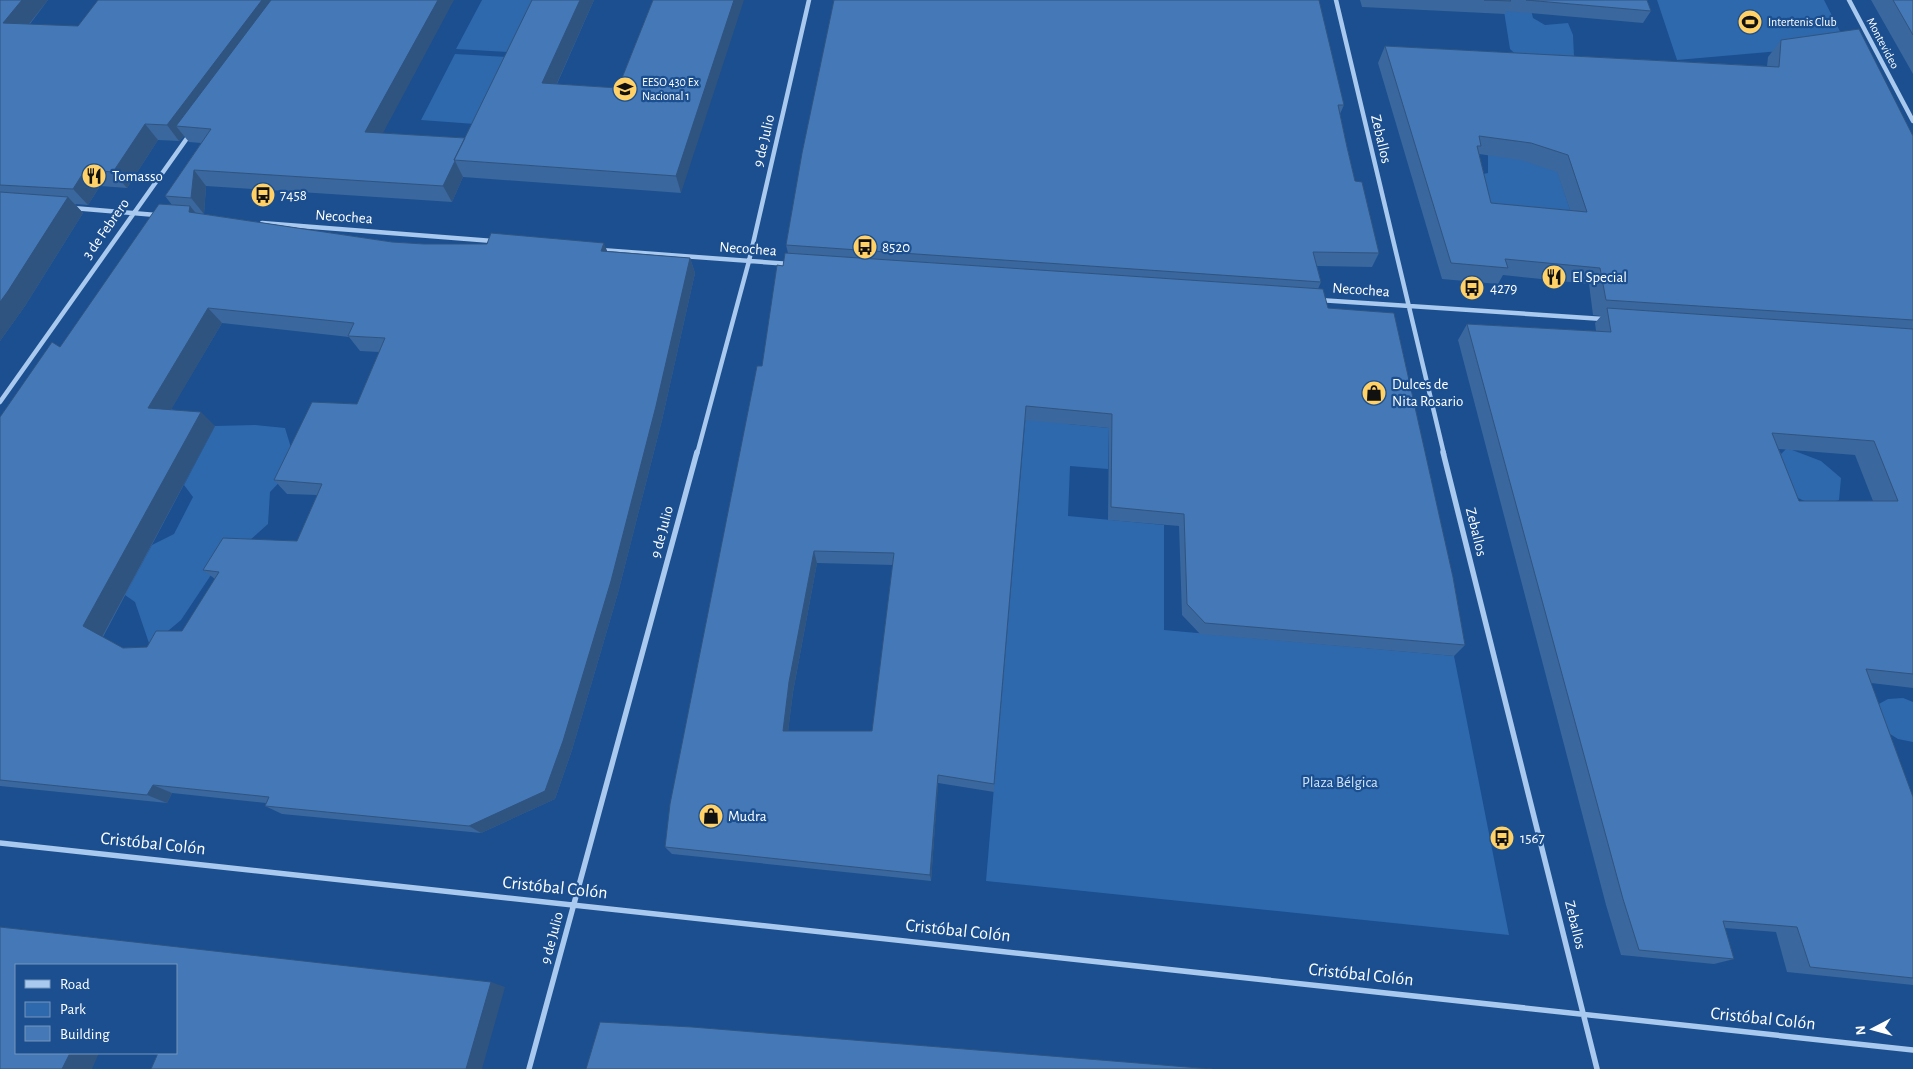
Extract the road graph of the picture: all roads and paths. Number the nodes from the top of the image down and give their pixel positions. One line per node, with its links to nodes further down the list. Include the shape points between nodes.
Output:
1 (810, 0): 12 (street, 9 de Julio)
2 (1336, 0): 15 (street, Zeballos)
3 (1849, 0): 4 (street, Montevideo)
4 (1913, 121)
5 (196, 126): 7 (street, 3 de Febrero)
6 (66, 208): 7 (street)
7 (132, 213): 8 (street); 17 (street, 3 de Febrero)
8 (162, 216)
9 (251, 222): 10 (street, Necochea)
10 (499, 242)
11 (598, 250): 12 (street, Necochea)
12 (749, 261): 13 (street, Necochea); 19 (street, 9 de Julio)
13 (794, 264)
14 (1308, 299): 15 (street, Necochea)
15 (1407, 306): 16 (street, Necochea); 20 (street, Zeballos)
16 (1605, 319)
17 (0, 402)
18 (0, 843): 19 (street, Cristóbal Colón)
19 (574, 905): 20 (street, Cristóbal Colón); 22 (street, 9 de Julio)
20 (1584, 1014): 21 (street, Cristóbal Colón); 23 (street, Zeballos)
21 (1913, 1050)
22 (529, 1069)
23 (1597, 1069)

